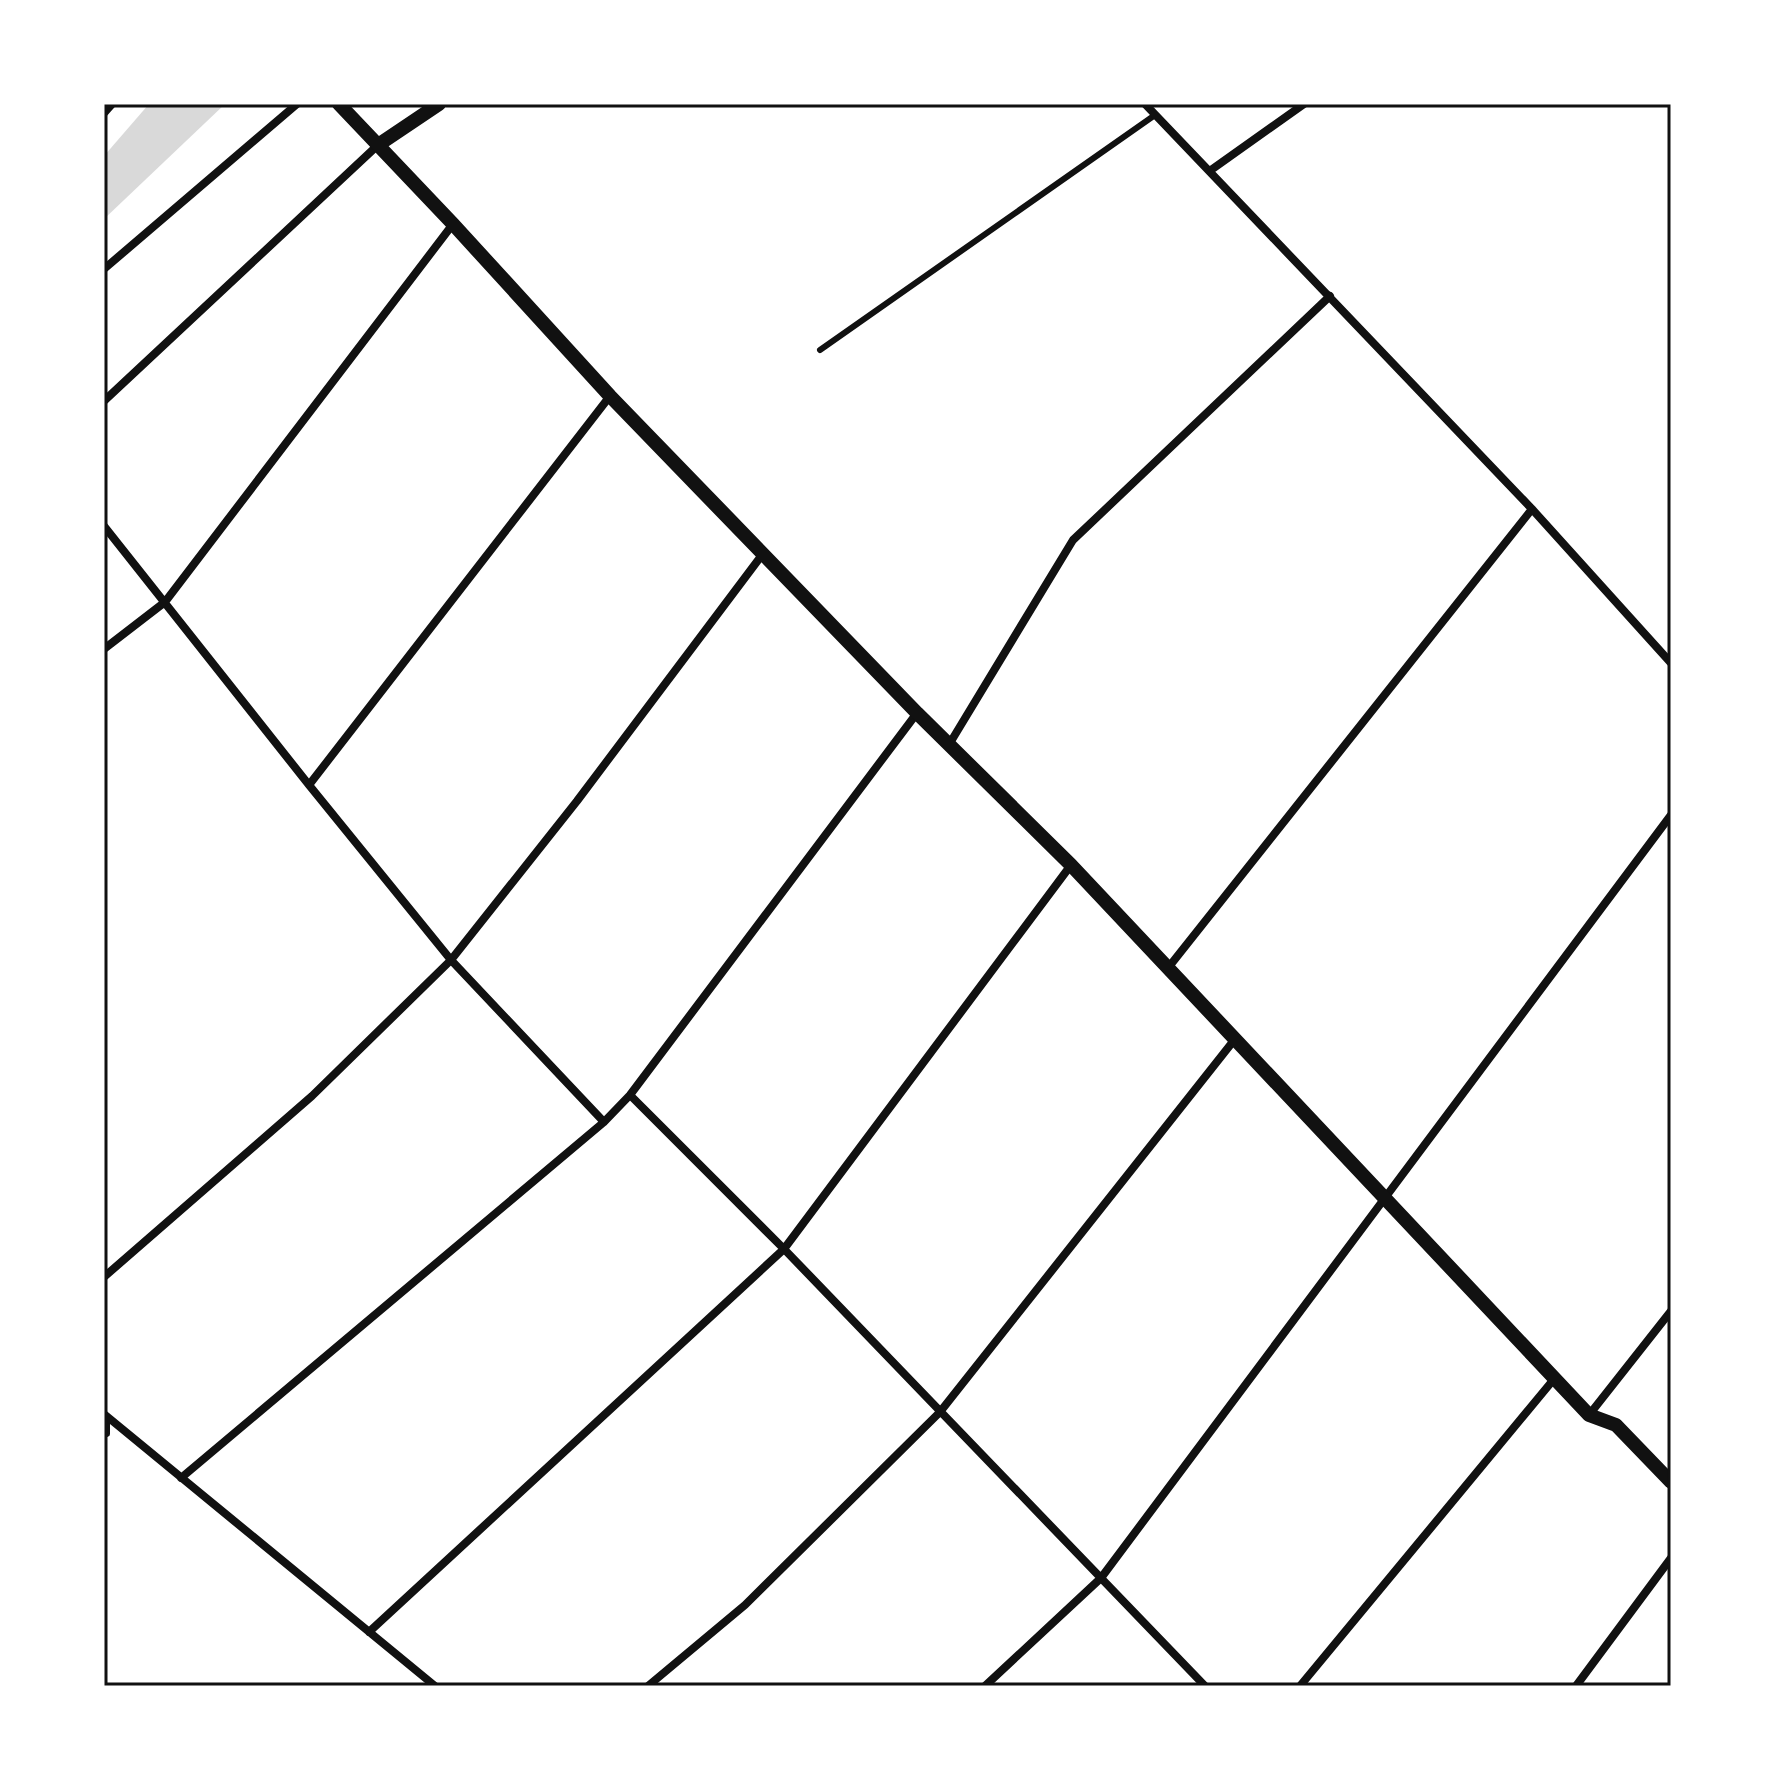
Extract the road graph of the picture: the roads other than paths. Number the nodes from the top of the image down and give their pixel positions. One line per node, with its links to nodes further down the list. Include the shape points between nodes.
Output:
1 (112, 104): 7 (street)
2 (297, 104): 12 (street)
3 (339, 104): 9 (street)
4 (439, 104): 9 (street)
5 (1145, 104): 8 (street)
6 (1304, 104): 10 (street)
7 (104, 113)
8 (1155, 115): 10 (street); 14 (lane)
9 (378, 145): 11 (street); 16 (street)
10 (1211, 170): 13 (street)
11 (453, 224): 15 (street); 20 (street)
12 (104, 269)
13 (1330, 296): 17 (street); 24 (street, via 1073,540)
14 (820, 350)
15 (610, 396): 19 (street); 25 (street)
16 (104, 401)
17 (1532, 509): 22 (street); 29 (street)
18 (104, 526): 20 (street)
19 (762, 555): 23 (street); 28 (street)
20 (165, 602): 21 (street); 25 (street)
21 (104, 649)
22 (1671, 663)
23 (917, 713): 24 (street); 31 (street)
24 (950, 743): 27 (street)
25 (309, 785): 28 (street)
26 (1671, 815): 33 (street)
27 (1071, 865): 29 (street); 34 (street)
28 (451, 960): 32 (street); 35 (street, via 312,1096)
29 (1168, 968): 30 (street)
30 (1235, 1039): 33 (street); 38 (street)
31 (630, 1095): 32 (street); 34 (street)
32 (604, 1122): 42 (street)
33 (1384, 1200): 37 (street); 45 (street)
34 (784, 1249): 38 (street); 46 (street)
35 (104, 1277)
36 (1671, 1311): 40 (street)
37 (1554, 1379): 40 (street); 51 (street)
38 (940, 1412): 45 (street); 48 (street, via 745,1605)
39 (106, 1415): 41 (lane); 42 (street)
40 (1589, 1415): 43 (street, via 1616,1425)
41 (104, 1435)
42 (181, 1478): 46 (street)
43 (1671, 1482)
44 (1671, 1558): 52 (street)
45 (1101, 1578): 49 (street); 50 (street)
46 (369, 1632): 47 (street)
47 (435, 1686)
48 (648, 1686)
49 (985, 1686)
50 (1205, 1686)
51 (1300, 1686)
52 (1576, 1686)

